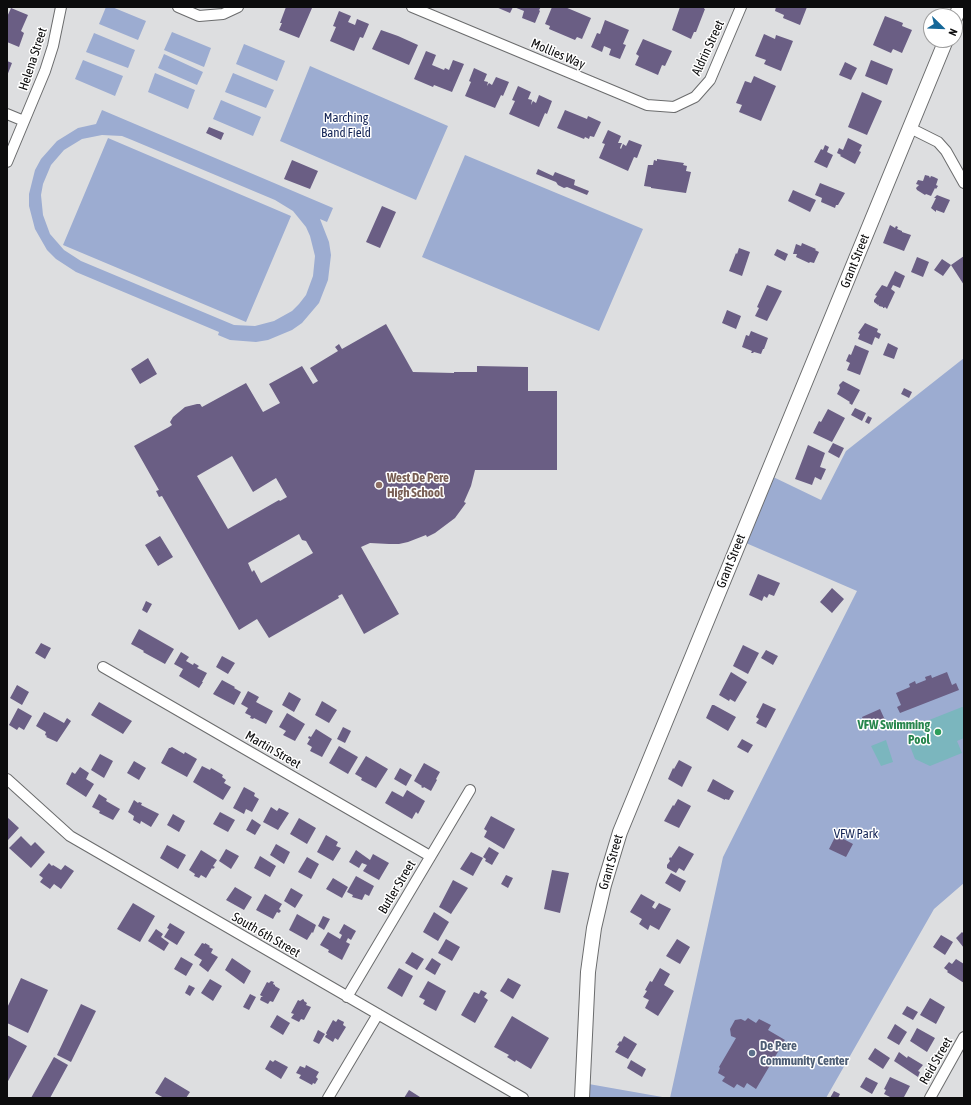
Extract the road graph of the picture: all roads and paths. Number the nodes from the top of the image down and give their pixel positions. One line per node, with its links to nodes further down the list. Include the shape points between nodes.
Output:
1 (61, 7): 9 (street, Helena Street, via 49,58)
2 (178, 7): 3 (street, via 199,16 223,14)
3 (238, 7)
4 (412, 7): 7 (street, Mollies Way, via 647,105 674,107)
5 (741, 7): 7 (street, Aldrin Street, via 710,80)
6 (943, 48): 10 (street, Grant Street)
7 (695, 97)
8 (7, 114): 9 (street)
9 (24, 121): 11 (street, Helena Street)
10 (910, 128): 12 (street, via 938,142); 22 (street, Grant Street, via 620,832 594,928 589,964)
11 (7, 162)
12 (964, 183)
13 (103, 667): 16 (street, Martin Street)
14 (7, 779): 17 (street, South 6th Street, via 70,836)
15 (470, 790): 16 (street, Butler Street)
16 (430, 856): 17 (street, Butler Street)
17 (347, 997): 18 (street, South 6th Street)
18 (378, 1014): 20 (street); 21 (street, South 6th Street)
19 (964, 1038): 23 (street, Reid Street)
20 (328, 1098)
21 (523, 1098)
22 (582, 1098)
23 (930, 1098)

